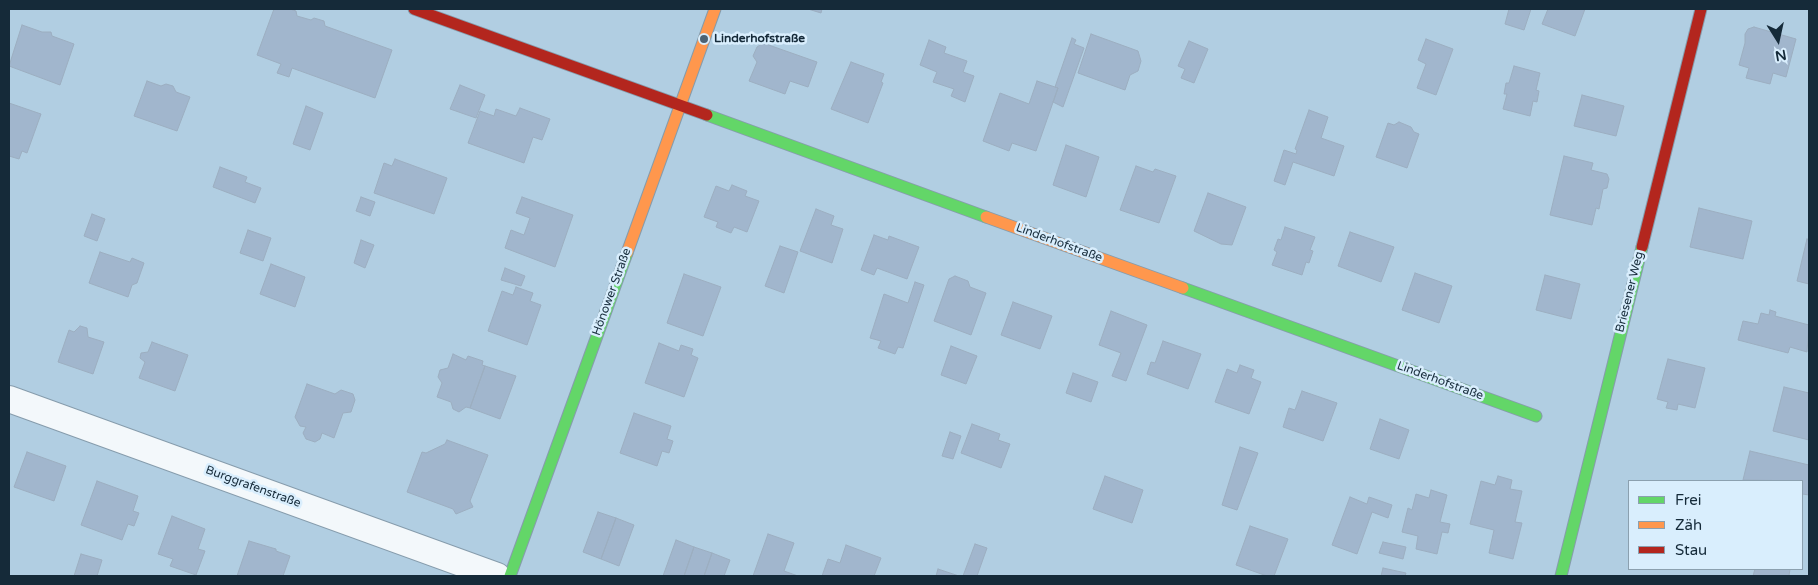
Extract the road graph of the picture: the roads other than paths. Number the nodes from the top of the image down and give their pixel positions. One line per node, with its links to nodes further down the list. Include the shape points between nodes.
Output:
1 (414, 9): 4 (street, Linderhofstraße)
2 (715, 9): 4 (street, Hönower Straße)
3 (1701, 9): 9 (street, Briesener Weg)
4 (681, 105): 6 (street, Linderhofstraße); 8 (street, Hönower Straße)
5 (9, 399): 7 (street, Burggrafenstraße)
6 (1536, 416)
7 (497, 576)
8 (510, 576)
9 (1562, 576)

